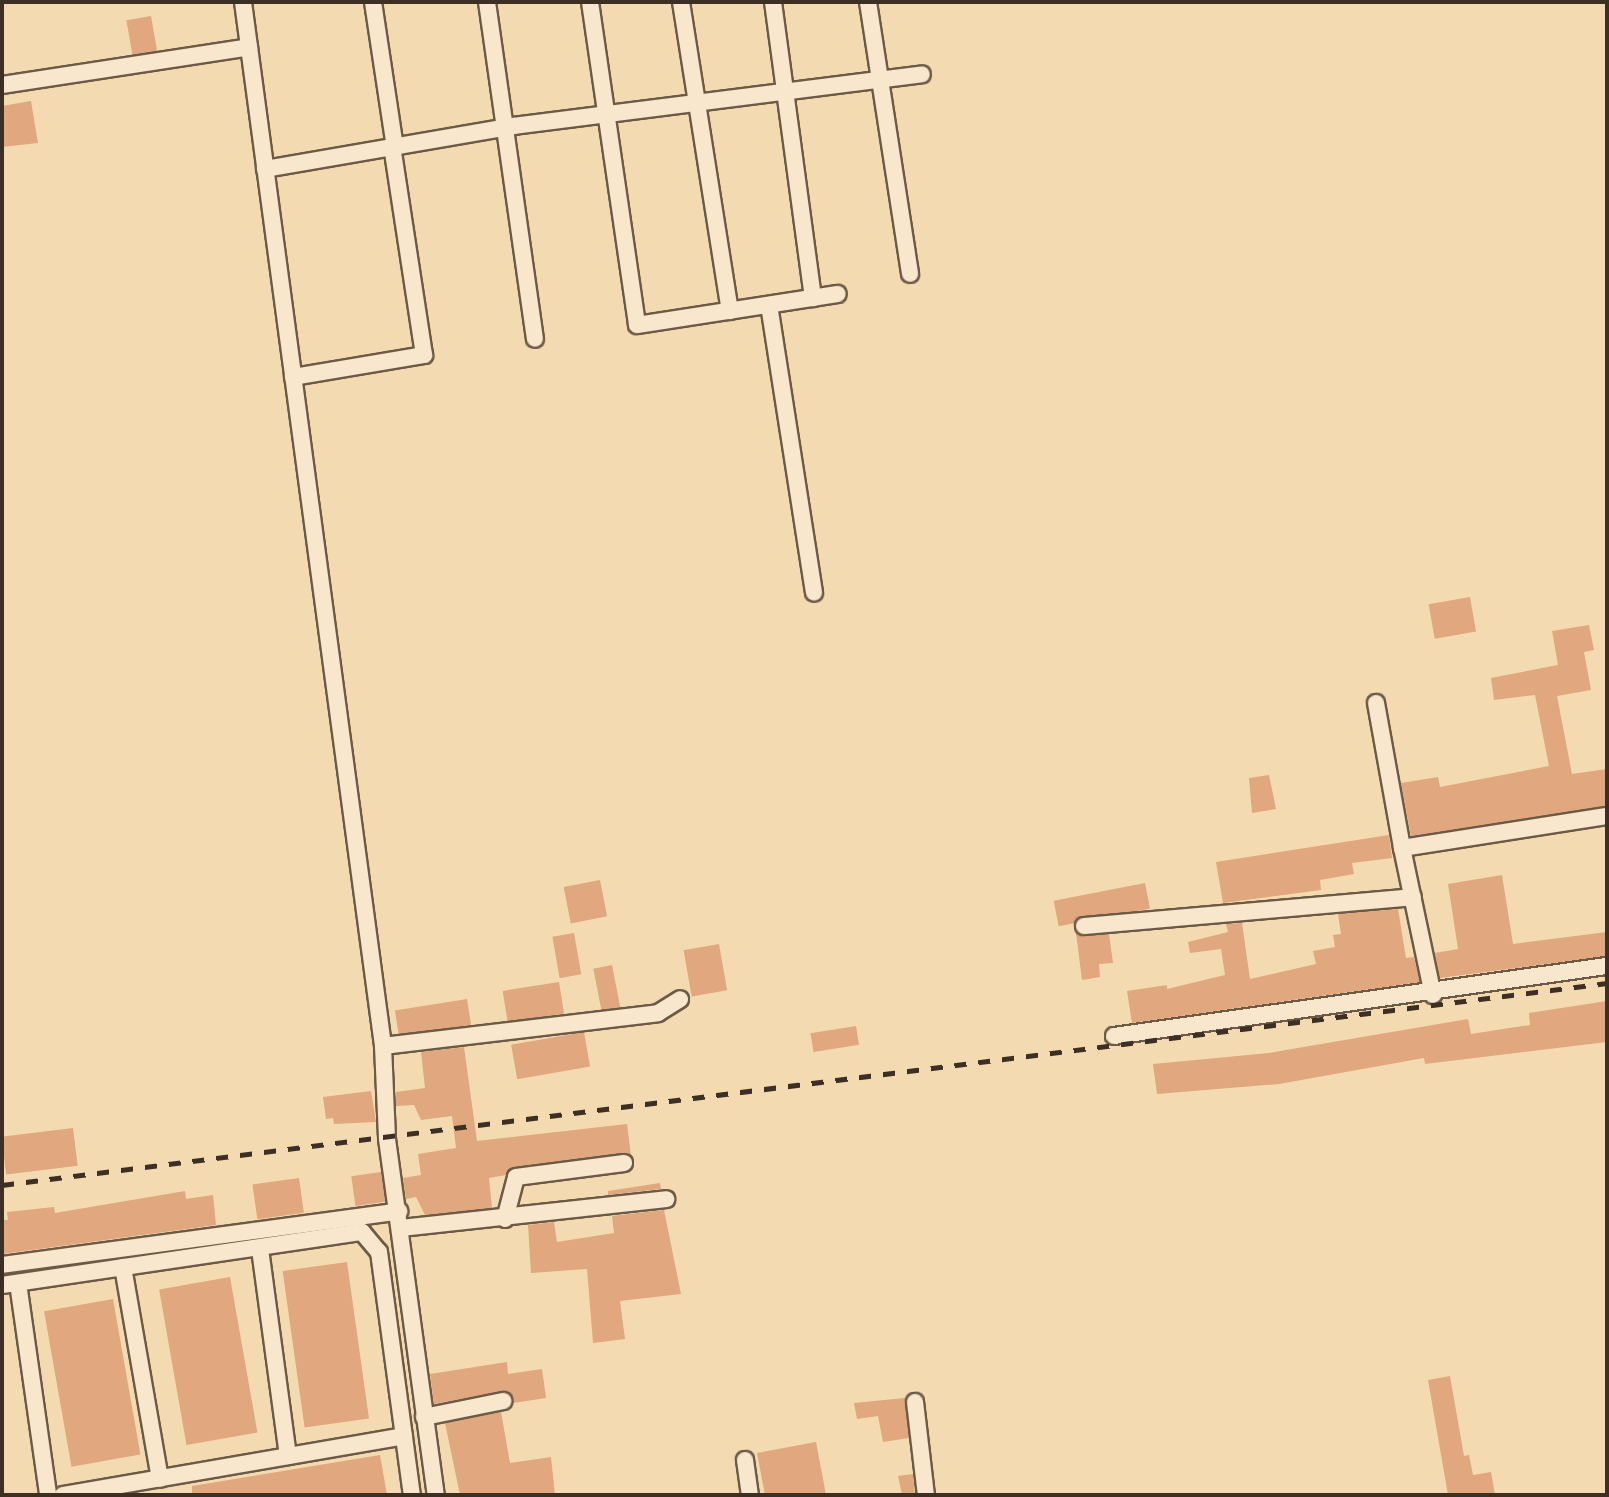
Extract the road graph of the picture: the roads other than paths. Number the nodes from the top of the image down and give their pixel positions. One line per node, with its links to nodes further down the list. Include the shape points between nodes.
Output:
1 (243, 2): 8 (street)
2 (373, 2): 16 (street)
3 (487, 2): 15 (street)
4 (590, 2): 14 (street)
5 (681, 2): 13 (street)
6 (773, 2): 12 (street)
7 (868, 2): 10 (street)
8 (249, 47): 11 (street); 17 (street)
9 (922, 74): 10 (street)
10 (879, 80): 12 (street); 18 (street)
11 (2, 85)
12 (785, 92): 13 (street); 20 (street)
13 (697, 103): 14 (street); 22 (street)
14 (606, 114): 15 (street); 22 (street, via 637,325)
15 (506, 127): 16 (street); 23 (street)
16 (393, 147): 17 (street); 24 (street, via 424,355)
17 (265, 169): 24 (street)
18 (910, 274)
19 (838, 294): 20 (street)
20 (813, 298): 21 (street)
21 (769, 305): 22 (street); 25 (street)
22 (730, 310)
23 (535, 340)
24 (293, 377): 35 (street)
25 (814, 592)
26 (1376, 703): 28 (street)
27 (1607, 816): 28 (street)
28 (1402, 848): 29 (street)
29 (1413, 897): 30 (street); 32 (street)
30 (1084, 926)
31 (1607, 966): 32 (street)
32 (1433, 995): 34 (street)
33 (680, 999): 35 (street, via 658,1013)
34 (1114, 1036)
35 (383, 1046): 38 (street, via 387,1139)
36 (624, 1163): 39 (street, via 516,1177)
37 (666, 1199): 39 (street)
38 (399, 1211): 40 (street); 42 (street)
39 (505, 1219): 40 (street)
40 (401, 1228): 47 (street)
41 (260, 1249): 43 (street); 48 (street, via 357,1231 375,1243); 49 (street)
42 (2, 1265)
43 (123, 1267): 44 (street); 51 (street)
44 (10, 1284): 52 (street)
45 (503, 1401): 47 (street)
46 (915, 1402): 57 (street)
47 (424, 1417): 55 (street)
48 (404, 1436): 49 (street); 54 (street)
49 (288, 1457): 51 (street)
50 (745, 1460): 56 (street)
51 (160, 1479): 53 (street)
52 (47, 1495)
53 (63, 1495)
54 (412, 1495)
55 (436, 1495)
56 (750, 1495)
57 (926, 1495)

